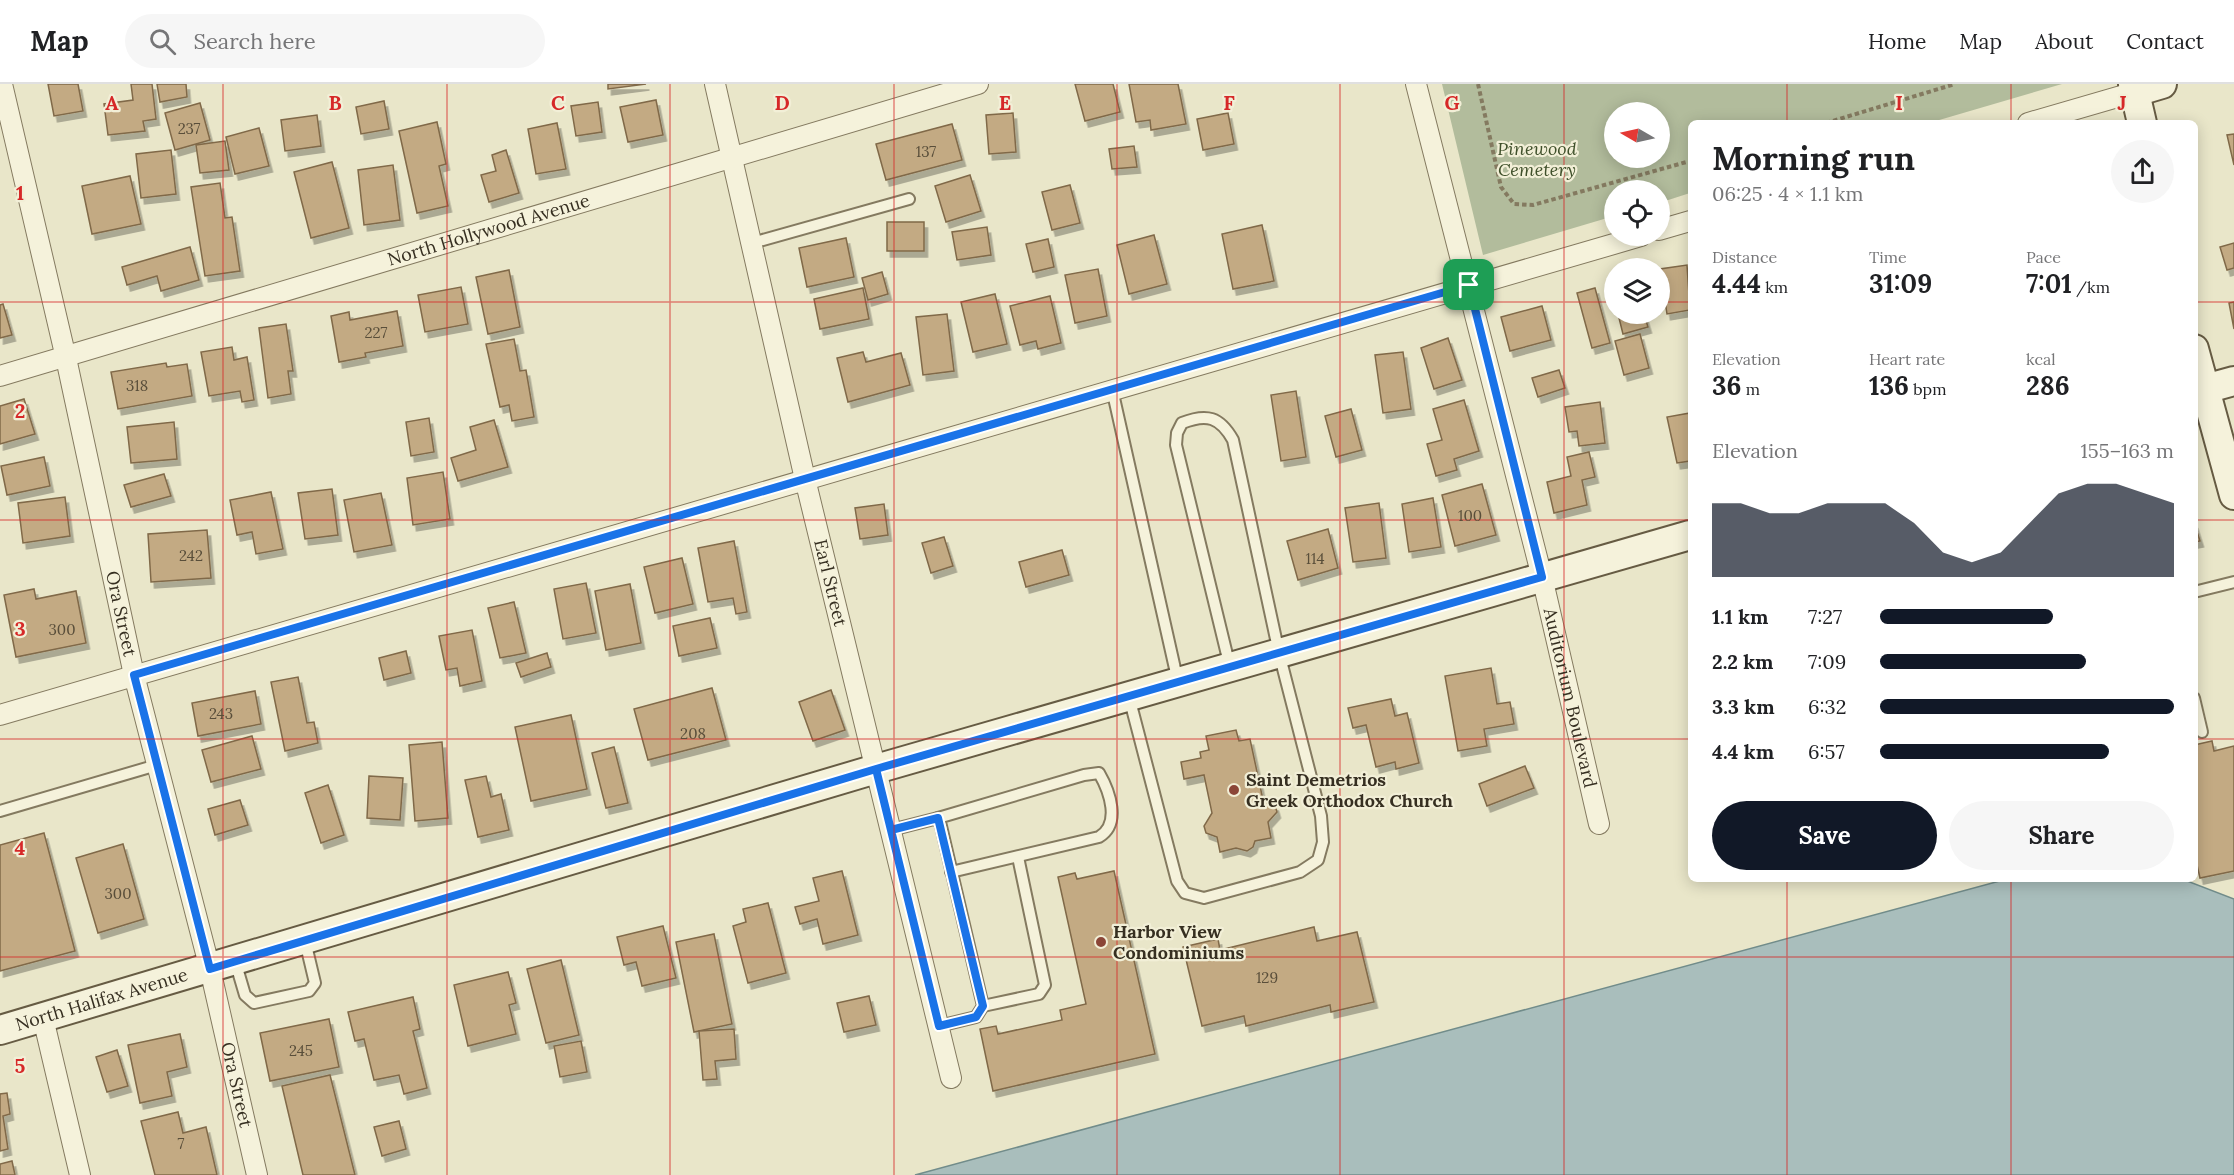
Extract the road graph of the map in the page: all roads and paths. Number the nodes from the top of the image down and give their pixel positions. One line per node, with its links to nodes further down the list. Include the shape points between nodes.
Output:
1 (2, 84): 19 (street, Ora Street)
2 (715, 84): 11 (street, Earl Street)
3 (978, 84): 11 (street, North Hollywood Avenue)
4 (1416, 84): 18 (street, Auditorium Boulevard, via 1455,245)
5 (1478, 84): 12 (path, via 1501,187 1514,204 1533,205)
6 (1954, 84): 8 (path)
7 (2143, 87): 9 (street); 10 (street)
8 (1836, 120)
9 (2038, 120)
10 (2142, 120)
11 (732, 156): 16 (street, Earl Street); 19 (street, North Hollywood Avenue)
12 (1688, 162)
13 (909, 199): 16 (lane)
14 (1688, 222): 15 (street)
15 (1670, 227)
16 (752, 243): 24 (street, Earl Street)
17 (1606, 246): 18 (street)
18 (1469, 285): 22 (street); 27 (street, Auditorium Boulevard)
19 (66, 358): 20 (street, North Hollywood Avenue); 32 (street, Ora Street)
20 (0, 376)
21 (2234, 381): 23 (street)
22 (1112, 389): 24 (street); 33 (lane)
23 (2199, 391): 25 (street)
24 (806, 479): 32 (street); 39 (street, Earl Street)
25 (2234, 495)
26 (1688, 536): 27 (street, North Halifax Avenue)
27 (1542, 577): 30 (street, North Halifax Avenue); 42 (street, Auditorium Boulevard)
28 (2234, 582): 29 (lane)
29 (2198, 591)
30 (1280, 653): 31 (street, North Halifax Avenue); 31 (lane, via 1233,440 1225,426 1210,418 1197,417 1182,423 1176,444); 34 (lane, via 1322,824 1318,860 1300,873 1204,898 1185,893 1177,881)
31 (1230, 667): 33 (street, North Halifax Avenue)
32 (134, 675): 35 (street); 38 (street, Ora Street)
33 (1178, 682): 34 (street, North Halifax Avenue)
34 (1129, 696): 39 (street, North Halifax Avenue)
35 (0, 715)
36 (2198, 715): 37 (lane)
37 (2202, 732)
38 (157, 765): 40 (lane); 47 (street, Ora Street)
39 (876, 769): 43 (street, Earl Street); 46 (street, North Halifax Avenue)
40 (0, 812)
41 (938, 818): 43 (lane); 44 (lane, via 1099,773 1106,784 1113,822 1107,832); 45 (lane)
42 (1599, 824)
43 (891, 830): 50 (street, Earl Street)
44 (1018, 856): 45 (lane); 48 (lane, via 1045,985 1039,994)
45 (951, 872): 48 (lane)
46 (305, 940): 47 (street, North Halifax Avenue); 47 (lane, via 315,983 309,991 254,1003)
47 (223, 965): 49 (street, North Halifax Avenue); 54 (street, Ora Street)
48 (983, 1006): 50 (lane, via 976,1017)
49 (43, 1018): 51 (street, North Halifax Avenue); 53 (street)
50 (939, 1026): 52 (street, Earl Street)
51 (0, 1030)
52 (951, 1078)
53 (80, 1175)
54 (257, 1175)

